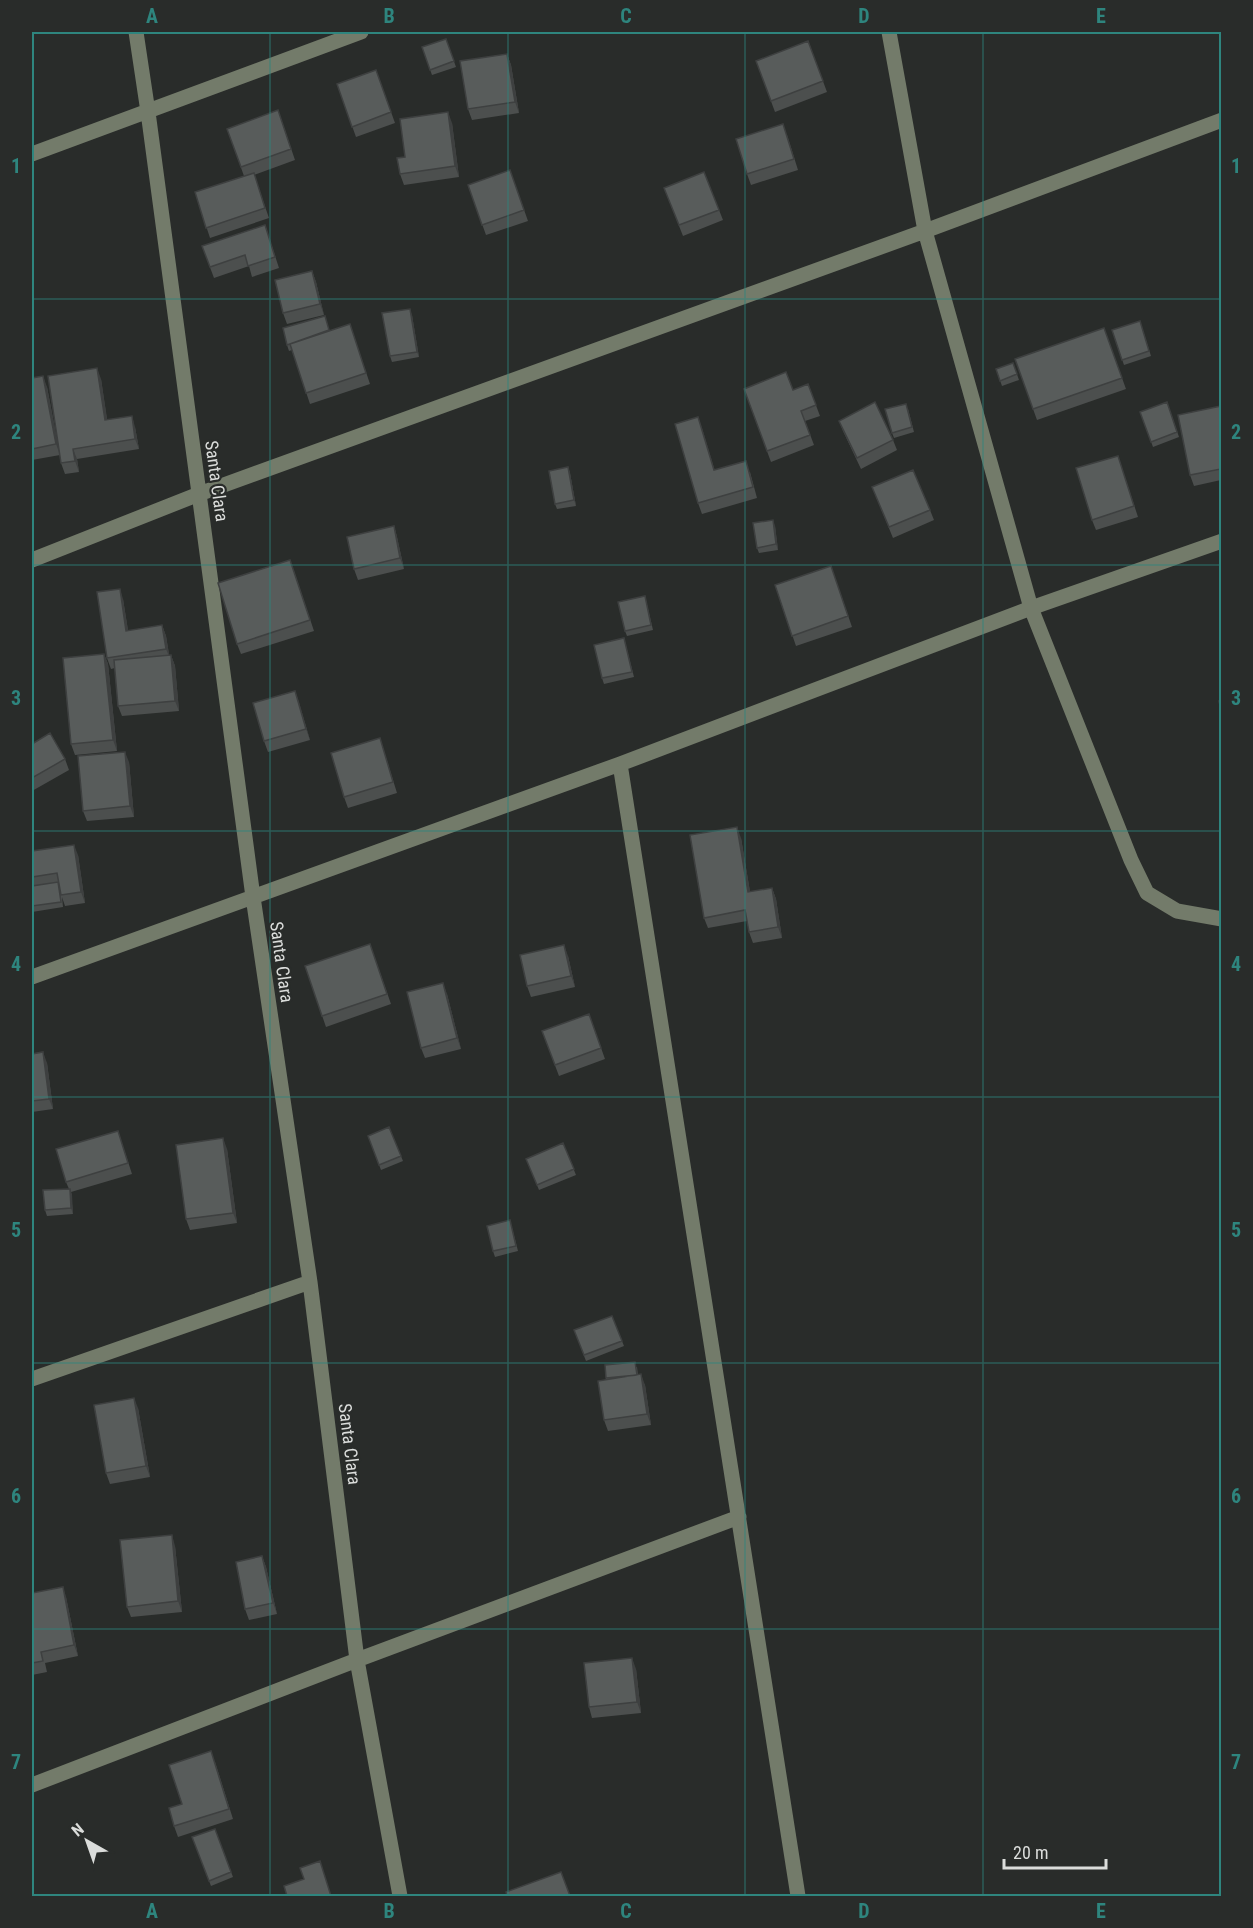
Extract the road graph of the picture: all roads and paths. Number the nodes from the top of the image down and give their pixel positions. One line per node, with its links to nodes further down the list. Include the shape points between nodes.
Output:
1 (136, 32): 4 (street, Santa Clara)
2 (361, 32): 4 (street)
3 (889, 32): 7 (street)
4 (148, 112): 6 (street); 8 (street, Santa Clara)
5 (1221, 120): 7 (street)
6 (32, 154)
7 (925, 231): 8 (street); 11 (street)
8 (199, 494): 10 (street); 13 (street, Santa Clara)
9 (1221, 541): 11 (street)
10 (32, 560)
11 (1031, 608): 12 (street); 14 (street, via 1131,860 1148,893 1177,911)
12 (620, 764): 13 (street); 18 (street)
13 (253, 897): 15 (street); 16 (street, Santa Clara)
14 (1221, 919)
15 (32, 977)
16 (310, 1282): 17 (street); 19 (street, Santa Clara)
17 (32, 1379)
18 (739, 1517): 19 (street); 22 (street)
19 (357, 1660): 20 (street); 21 (street, Santa Clara)
20 (32, 1785)
21 (400, 1896)
22 (798, 1896)

